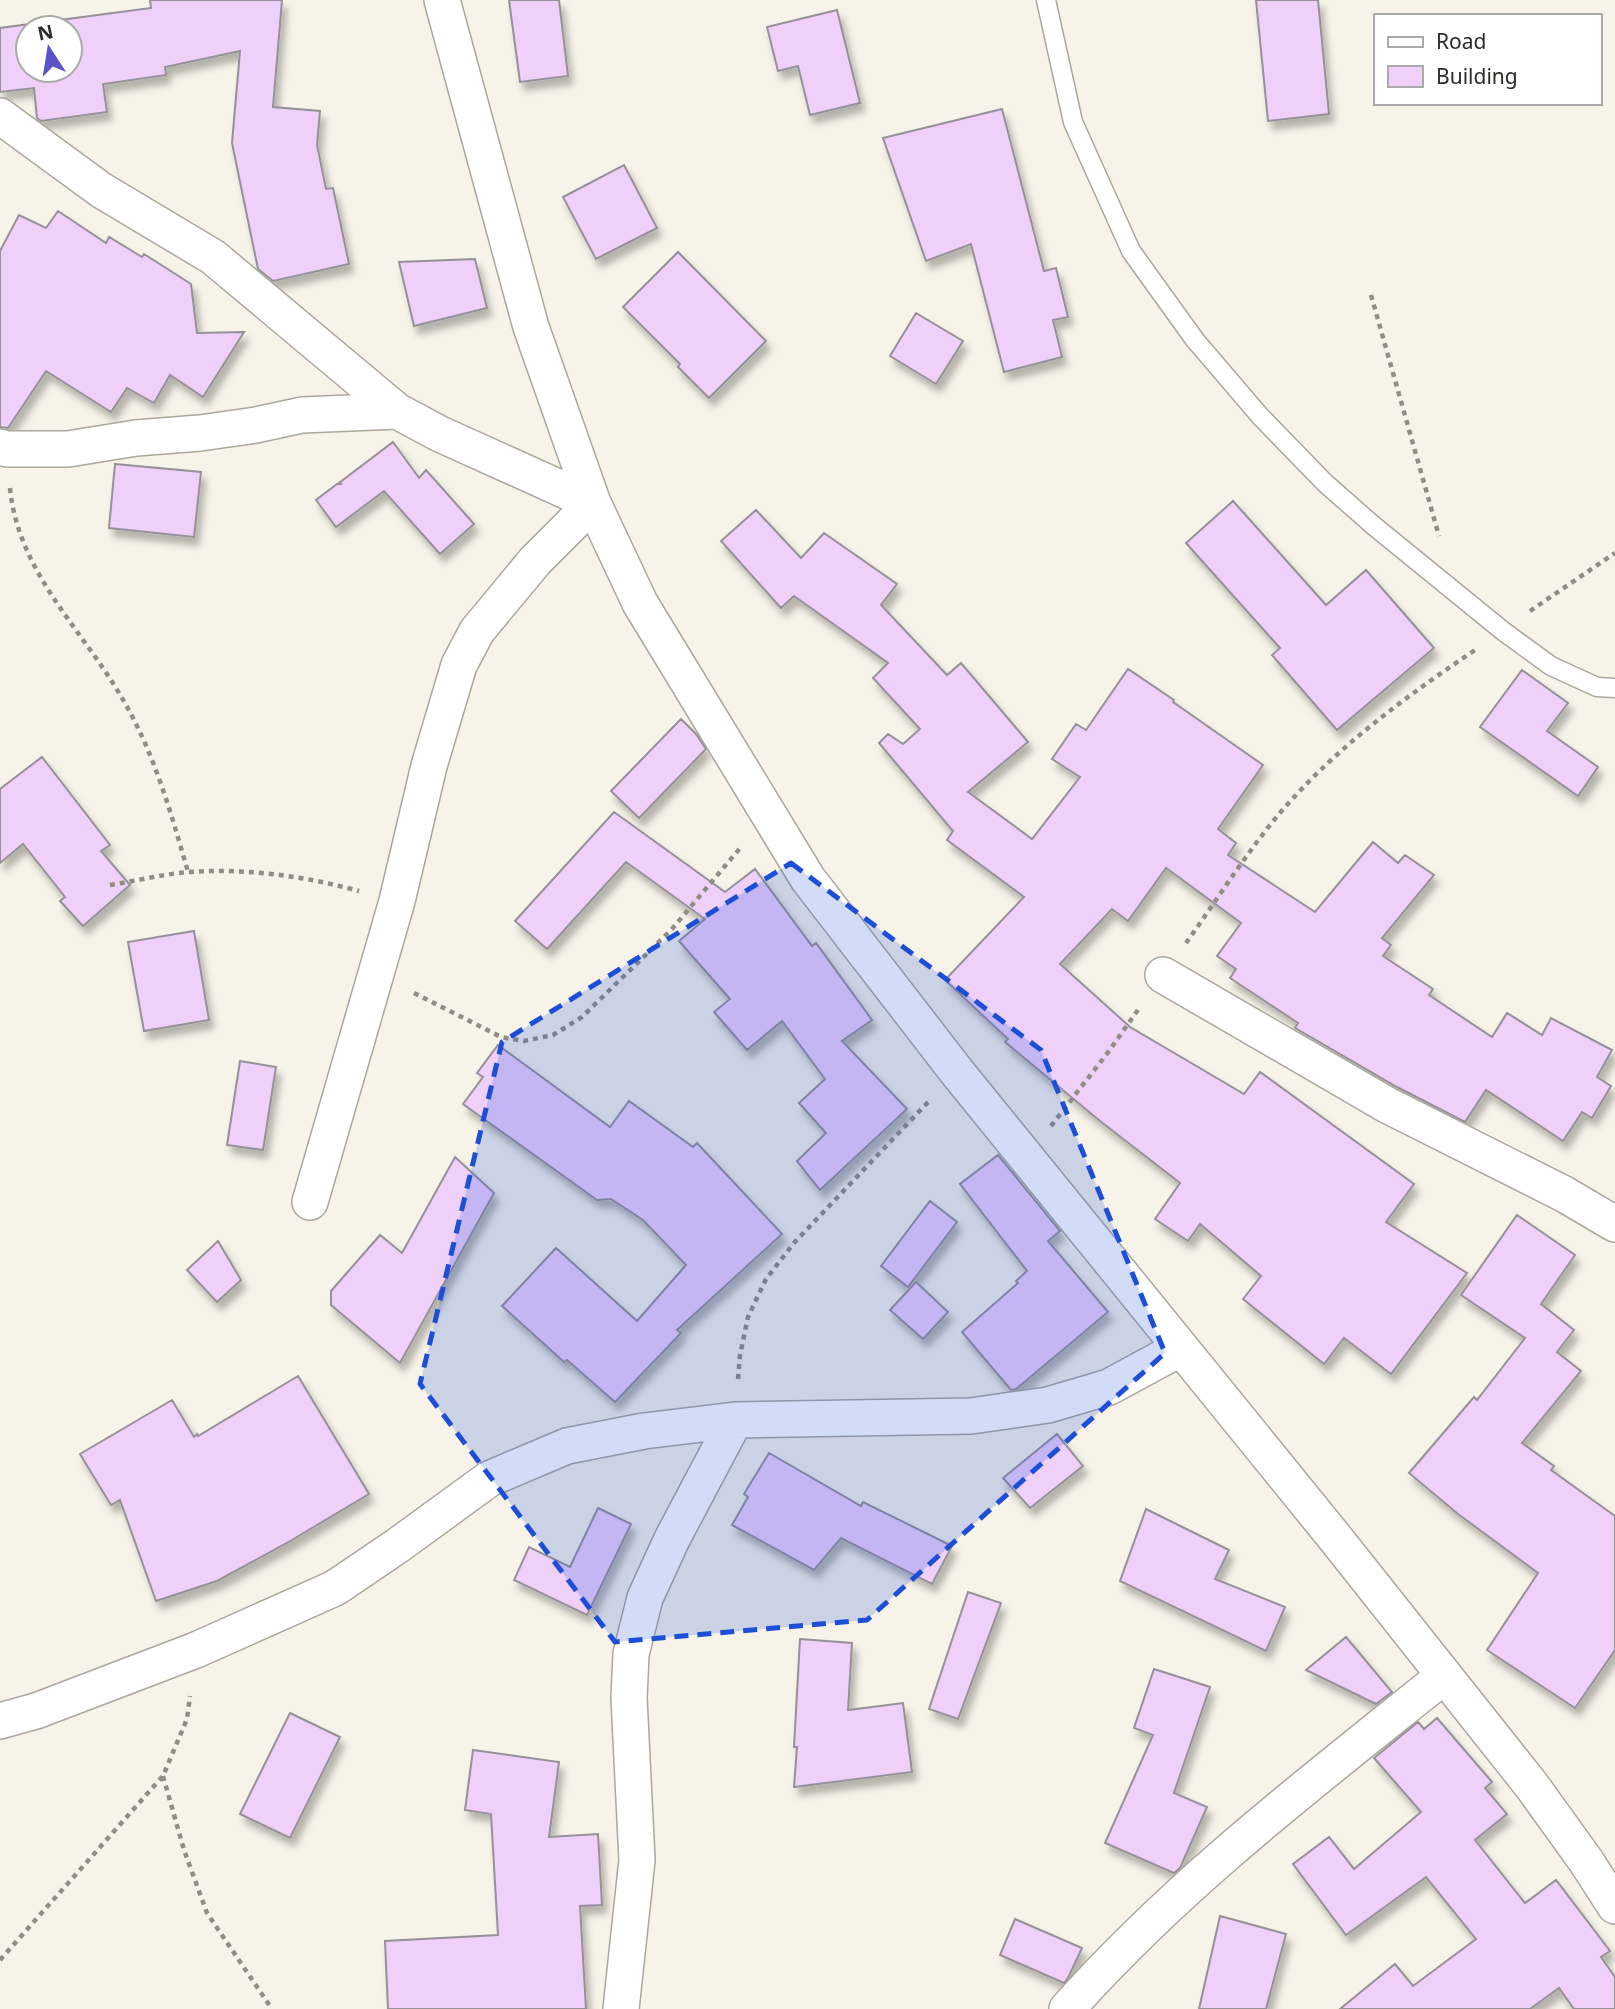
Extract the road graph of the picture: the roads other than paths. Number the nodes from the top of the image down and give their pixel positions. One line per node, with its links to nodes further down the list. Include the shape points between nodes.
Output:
1 (442, 0): 6 (street, via 531,327)
2 (1046, 0): 7 (lane, via 1073,122 1131,251 1195,340 1325,483 1450,588 1552,666 1597,687)
3 (0, 116): 4 (street, via 101,190 213,257)
4 (397, 411): 5 (street, via 302,415 68,449); 6 (street)
5 (4, 448)
6 (593, 503): 9 (street, via 535,561 484,622 460,665); 11 (street, via 640,603 808,879 957,1072)
7 (1615, 688)
8 (1163, 975): 10 (street, via 1387,1105)
9 (310, 1202)
10 (1615, 1224)
11 (1181, 1348): 12 (street, via 1109,1387 1048,1405 971,1416); 13 (street)
12 (735, 1420): 14 (street, via 567,1446 489,1479 335,1587 196,1650 36,1712); 17 (street, via 645,1598 631,1654 637,1860)
13 (1444, 1676): 15 (street, via 1532,1786); 18 (street, via 1151,1919)
14 (0, 1721)
15 (1601, 1860): 16 (street)
16 (1615, 1906)
17 (621, 2009)
18 (1066, 2009)

